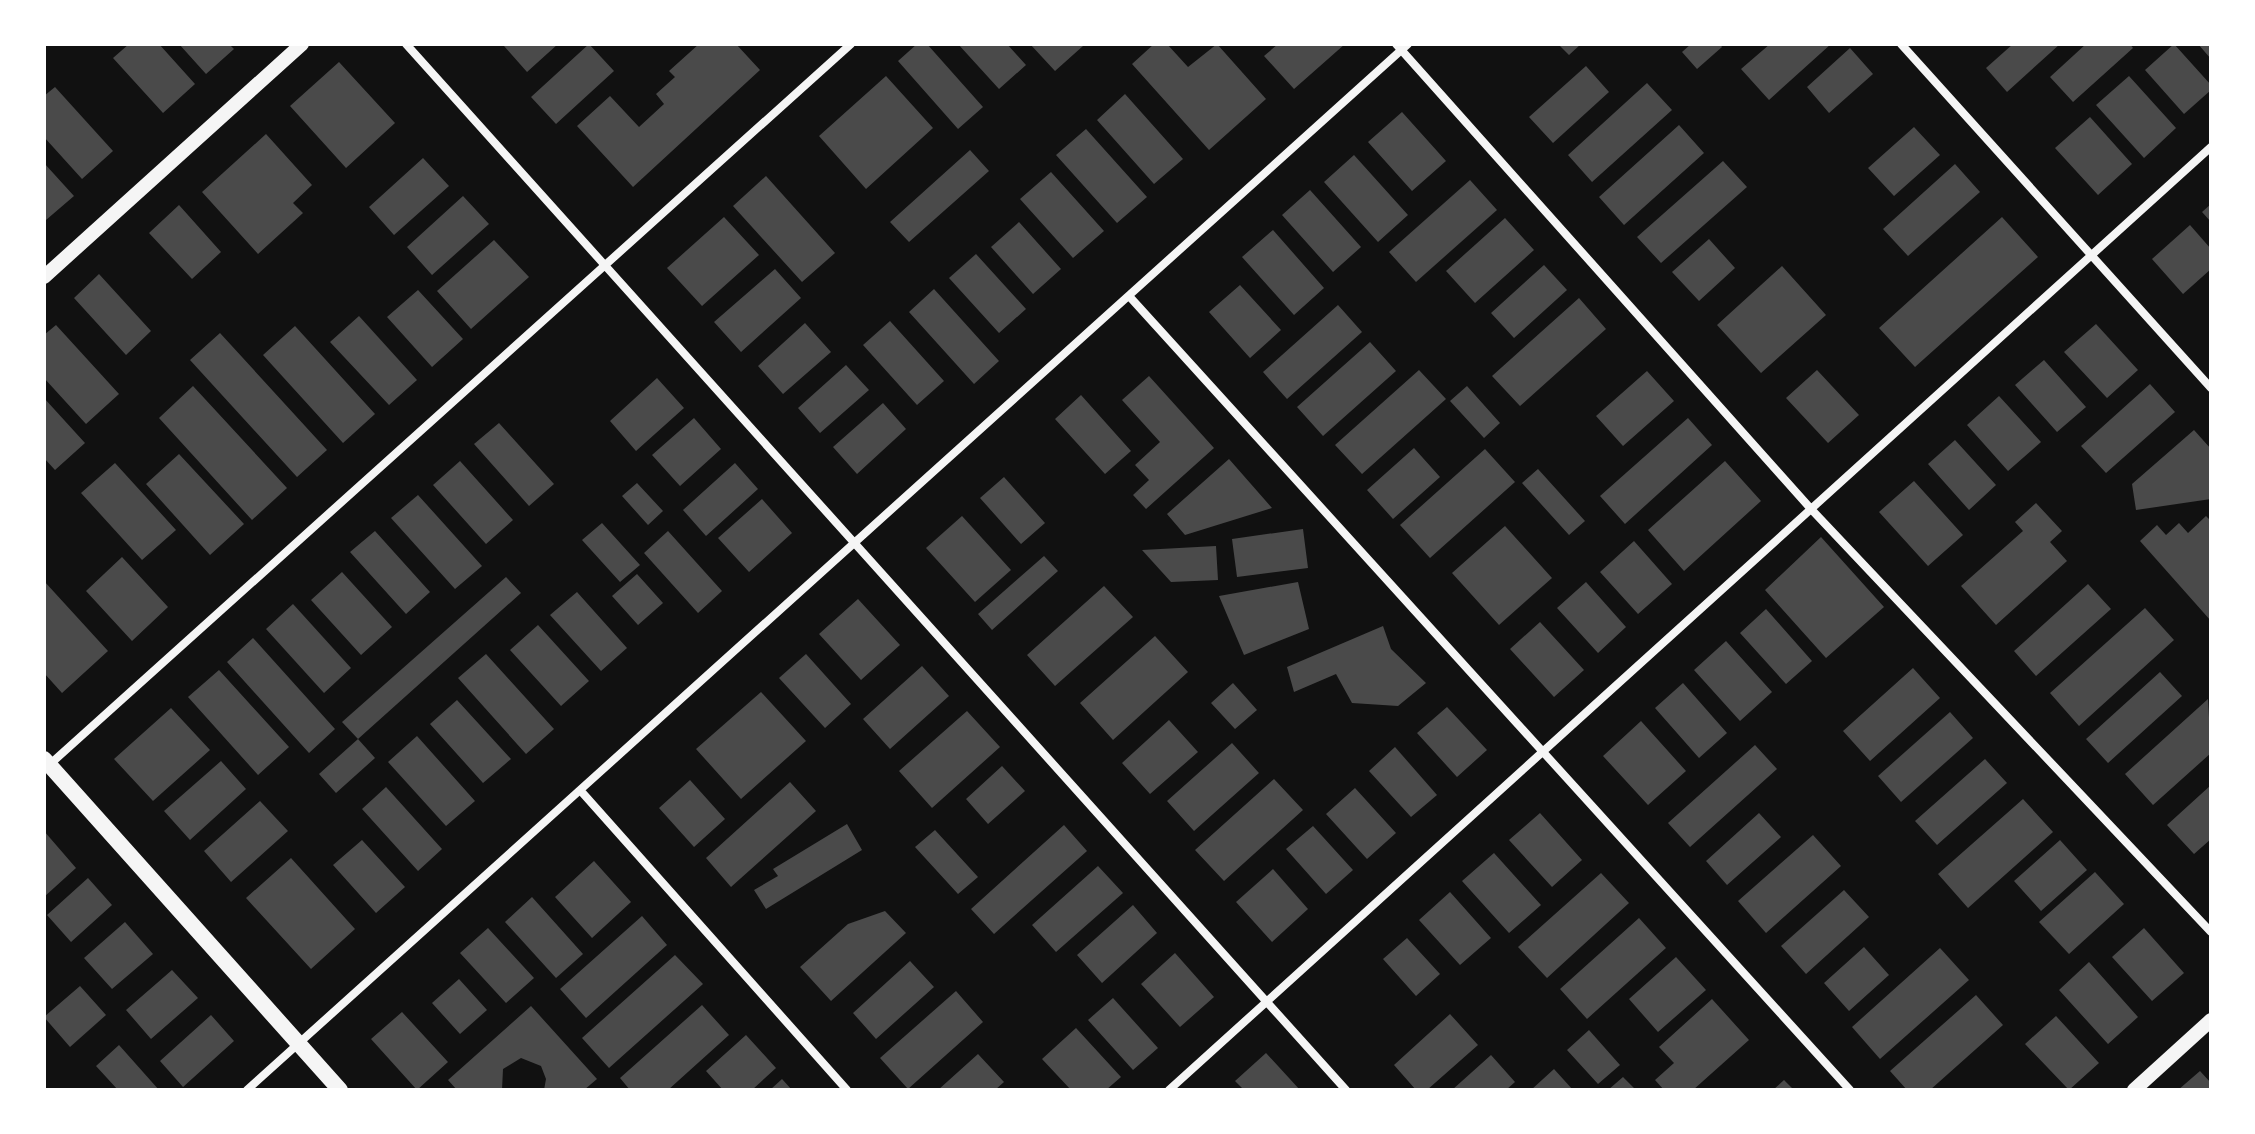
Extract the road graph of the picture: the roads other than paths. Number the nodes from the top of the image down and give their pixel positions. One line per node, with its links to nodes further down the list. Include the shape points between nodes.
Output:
1 (302, 44): 9 (street)
2 (406, 44): 8 (street)
3 (851, 44): 8 (street)
4 (1901, 44): 7 (street)
5 (1402, 46): 10 (street); 12 (street)
6 (2211, 147): 7 (street)
7 (2091, 256): 11 (street); 12 (street)
8 (605, 265): 13 (street); 15 (street)
9 (44, 277)
10 (1129, 296): 13 (street); 14 (street)
11 (2211, 388)
12 (1811, 509): 14 (street); 17 (street)
13 (854, 543): 16 (street); 18 (street)
14 (1543, 752): 18 (street); 26 (street)
15 (46, 765): 20 (main road)
16 (580, 790): 20 (street); 23 (street)
17 (2211, 932)
18 (1267, 1001): 24 (street); 25 (street)
19 (2211, 1020): 27 (street)
20 (298, 1043): 21 (street); 22 (main road)
21 (247, 1090)
22 (340, 1090)
23 (847, 1090)
24 (1169, 1090)
25 (1346, 1090)
26 (1850, 1090)
27 (2134, 1090)

